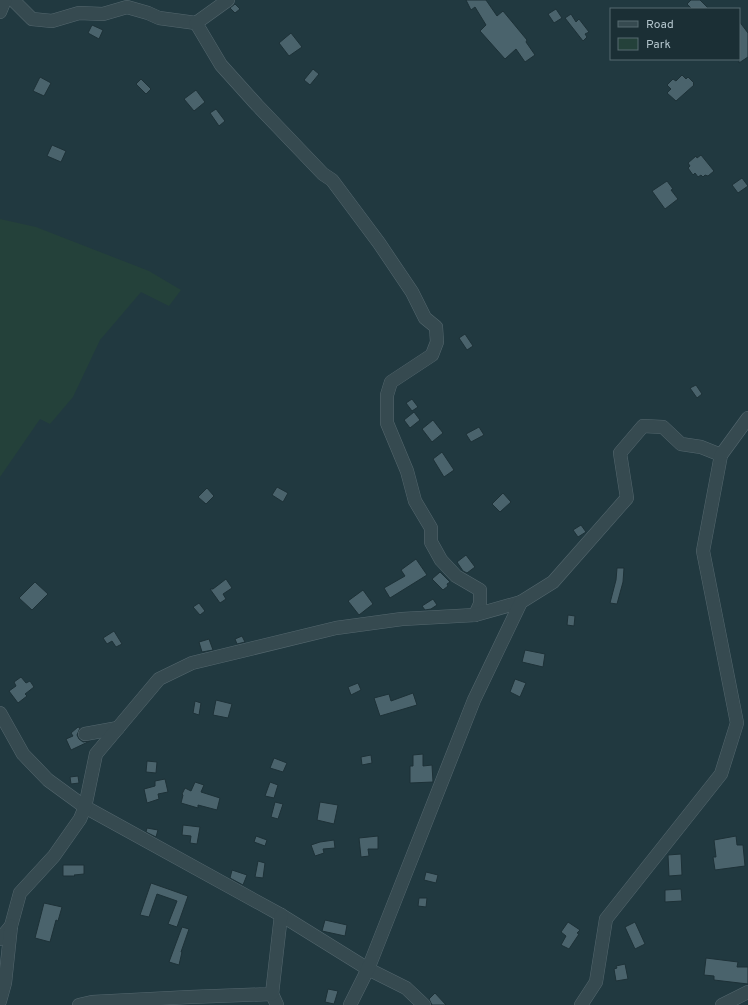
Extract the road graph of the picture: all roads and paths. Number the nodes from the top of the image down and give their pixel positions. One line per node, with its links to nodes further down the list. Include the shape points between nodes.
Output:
1 (5, 0): 6 (street)
2 (13, 0): 5 (street, via 32,19 52,21 79,12 103,14)
3 (114, 0): 5 (street)
4 (228, 0): 7 (street)
5 (127, 7): 7 (street, via 159,18)
6 (0, 12)
7 (196, 22): 11 (street, via 222,65 323,174 332,180 384,249 412,292 425,318 436,327 437,342 432,355 391,382 387,395 387,423 408,471 415,502 431,528 431,542 441,560 456,576 480,590 480,604)
8 (748, 418): 9 (street)
9 (721, 455): 10 (street, via 701,446 681,444 663,427 643,426 620,453 626,498 553,582); 26 (street, via 703,551 737,723 721,774 606,919 596,982)
10 (521, 602): 11 (street); 19 (street, via 474,700)
11 (475, 615): 13 (street, via 402,619 336,628 192,663 159,679)
12 (0, 712): 15 (street, via 23,754 48,780)
13 (118, 728): 14 (street); 15 (street, via 96,754)
14 (85, 734)
15 (85, 807): 16 (street); 17 (street, via 80,819 54,856 20,893)
16 (281, 915): 19 (street); 21 (street)
17 (11, 926): 18 (street); 22 (street, via 5,983)
18 (0, 940)
19 (368, 969): 24 (street); 25 (street, via 406,988)
20 (748, 992): 27 (street)
21 (274, 1000): 23 (street, via 183,997)
22 (0, 1002)
23 (79, 1005)
24 (350, 1005)
25 (424, 1005)
26 (581, 1005)
27 (722, 1005)

